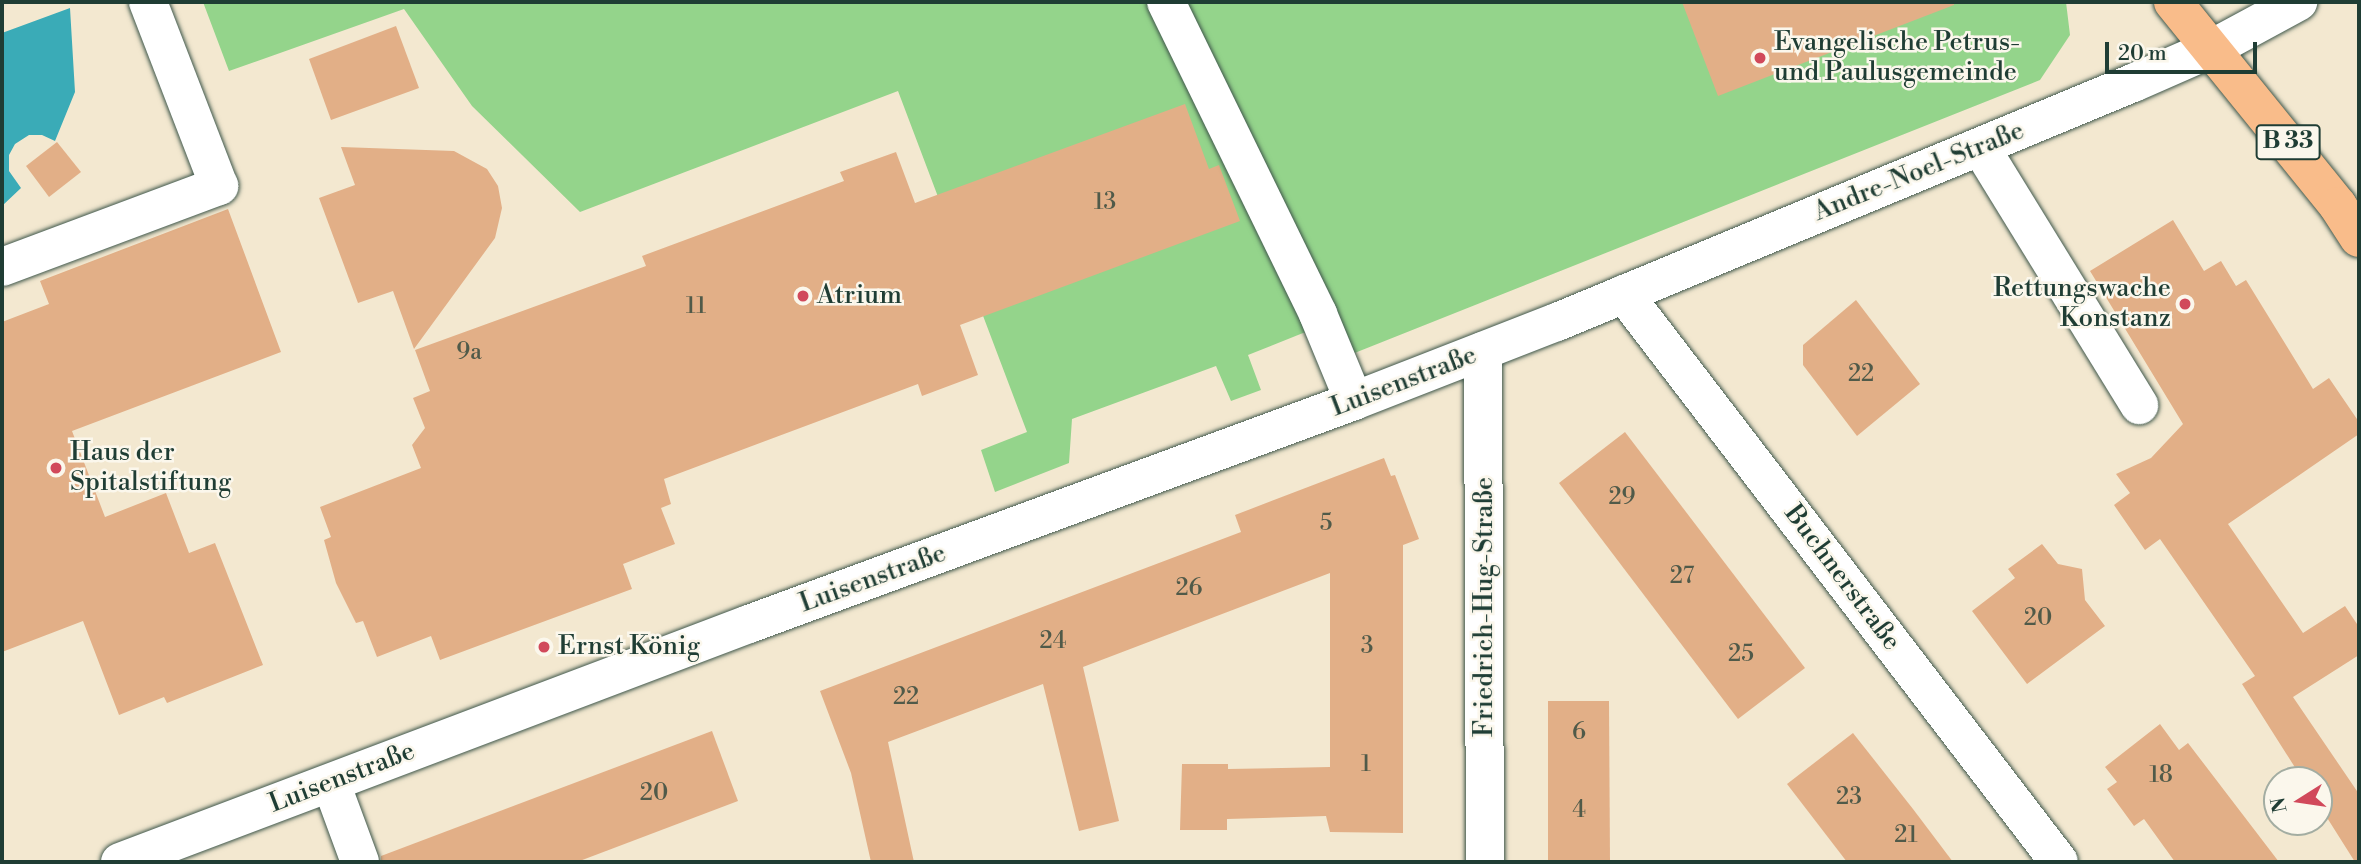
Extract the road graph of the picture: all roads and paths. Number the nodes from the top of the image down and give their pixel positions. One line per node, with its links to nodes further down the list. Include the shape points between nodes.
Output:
1 (148, 2): 8 (street, via 219,187)
2 (1166, 2): 11 (street, via 1318,314)
3 (2173, 2): 5 (main road, B 33)
4 (2298, 2): 5 (street, Andre-Noel-Straße)
5 (2213, 47): 6 (street, Andre-Noel-Straße); 7 (main road, B 33)
6 (1981, 148): 9 (street, Andre-Noel-Straße); 12 (street)
7 (2359, 238)
8 (2, 267)
9 (1625, 294): 10 (street, Luisenstraße); 17 (street, Buchnerstraße)
10 (1483, 351): 11 (street, Luisenstraße); 16 (street, Friedrich-Hug-Straße)
11 (1354, 401): 13 (street, Luisenstraße)
12 (2139, 405)
13 (331, 783): 14 (street, Luisenstraße); 15 (street)
14 (120, 862)
15 (360, 862)
16 (1485, 862)
17 (2059, 862)

